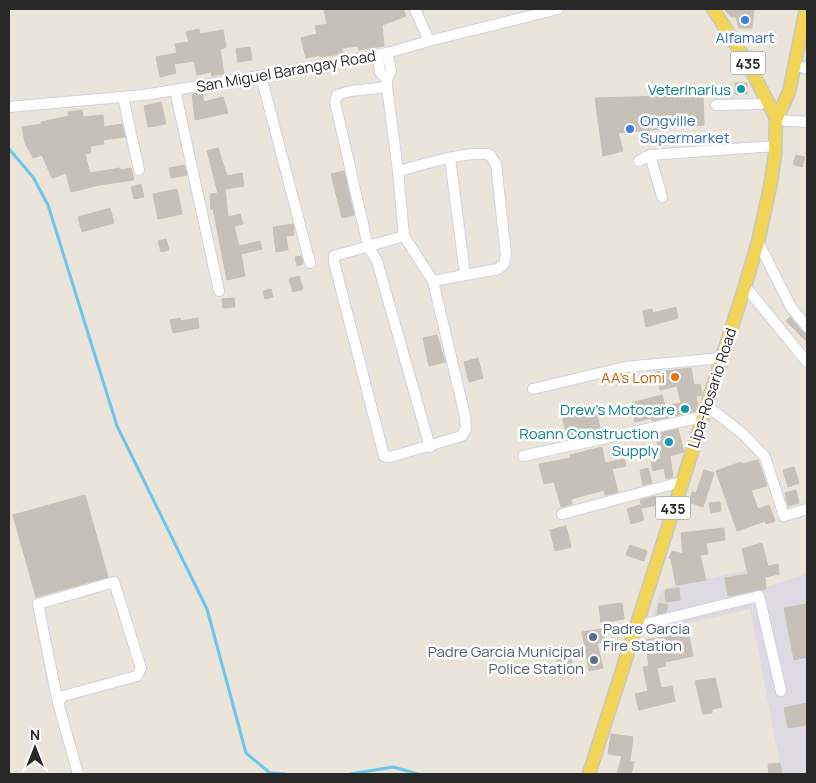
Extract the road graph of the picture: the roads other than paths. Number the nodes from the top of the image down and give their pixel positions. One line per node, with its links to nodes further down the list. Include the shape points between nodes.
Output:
1 (415, 9): 5 (street)
2 (558, 9): 5 (street, San Miguel Barangay Road)
3 (713, 9): 12 (main road, Lipa-Rosario Road / 435, via 746,60)
4 (806, 9): 7 (main road, 435)
5 (429, 41): 6 (street, San Miguel Barangay Road)
6 (382, 54): 8 (street, San Miguel Barangay Road); 9 (street, via 380,72)
7 (801, 67): 15 (main road, 435)
8 (261, 76): 10 (street, San Miguel Barangay Road); 27 (street)
9 (387, 84): 22 (street); 26 (street, via 337,95 335,102)
10 (174, 90): 11 (street, San Miguel Barangay Road); 31 (street)
11 (124, 97): 14 (street, San Miguel Barangay Road); 21 (street)
12 (767, 102): 13 (street); 15 (main road, Lipa-Rosario Road / 435)
13 (716, 105)
14 (9, 107)
15 (776, 120): 16 (street); 17 (main road, Lipa-Rosario Road / 435)
16 (807, 122)
17 (776, 146): 18 (street); 25 (main road, Lipa-Rosario Road / 435)
18 (650, 155): 20 (street); 23 (street)
19 (450, 158): 22 (street); 28 (street); 28 (street, via 484,153 490,154 496,164 506,255 504,264 498,269)
20 (639, 160)
21 (139, 170)
22 (398, 171): 24 (street)
23 (662, 197)
24 (404, 236): 26 (street); 29 (street)
25 (758, 242): 30 (main road, Lipa-Rosario Road / 435); 32 (street, via 791,307)
26 (368, 246): 37 (street, via 377,261); 37 (street, via 334,256 334,262 384,456 390,458)
27 (310, 263)
28 (465, 274): 29 (street)
29 (433, 281): 37 (street, via 466,428 462,436)
30 (745, 286): 33 (main road, Lipa-Rosario Road / 435); 34 (street)
31 (219, 291)
32 (805, 323)
33 (722, 358): 35 (street, via 625,367); 36 (main road, Lipa-Rosario Road / 435)
34 (807, 362)
35 (532, 389)
36 (704, 411): 38 (street); 39 (main road, Lipa-Rosario Road / 435); 40 (street, via 743,434 765,457 784,516)
37 (430, 447)
38 (523, 456)
39 (681, 482): 41 (street); 42 (main road, Lipa-Rosario Road / 435)
40 (807, 509)
41 (562, 514)
42 (637, 626): 43 (street, via 758,596); 46 (main road, Lipa-Rosario Road / 435)
43 (781, 691)
44 (58, 703): 44 (street, via 63,696 137,676 141,668 114,582 38,604); 45 (street)
45 (78, 774)
46 (589, 774)

